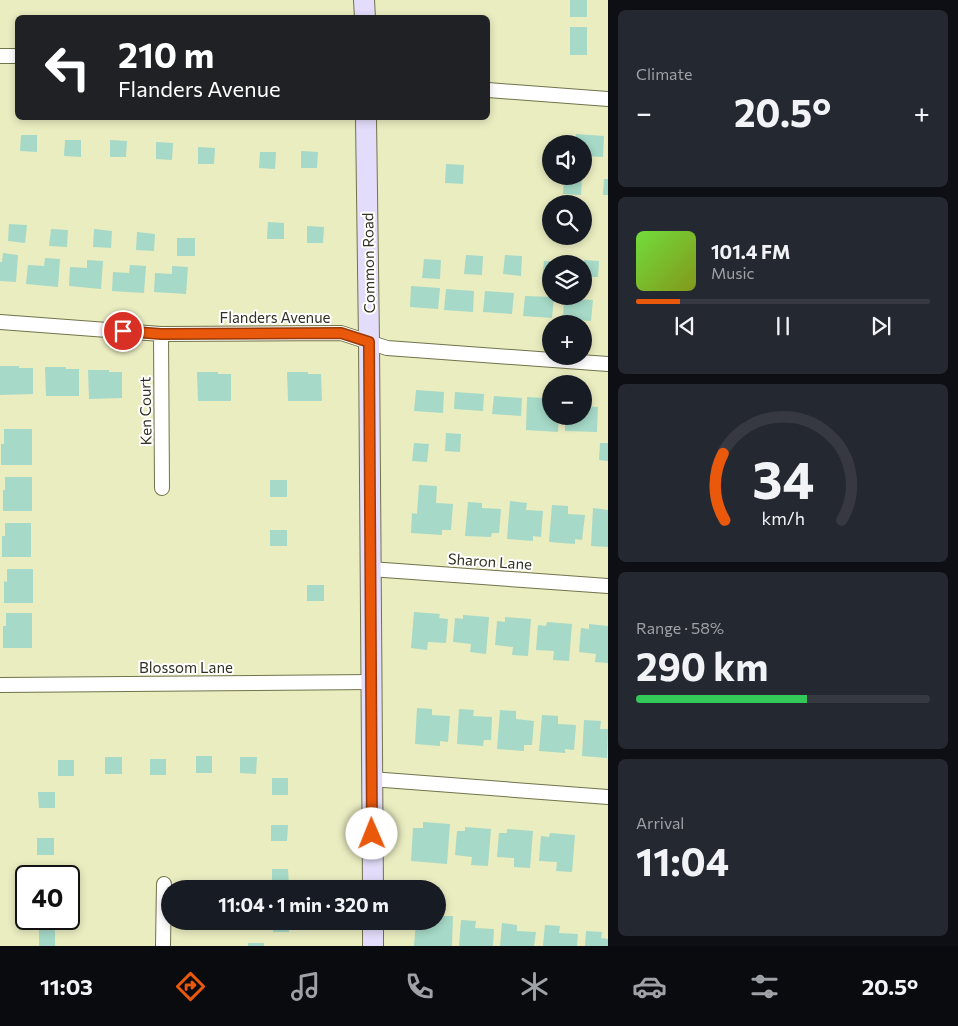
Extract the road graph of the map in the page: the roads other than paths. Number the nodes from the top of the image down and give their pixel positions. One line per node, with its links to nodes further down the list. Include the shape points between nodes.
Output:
1 (364, 0): 2 (street)
2 (365, 15)
3 (0, 56): 4 (street)
4 (15, 56)
5 (490, 90): 6 (street)
6 (608, 98)
7 (366, 120): 10 (street, Common Road)
8 (0, 322): 9 (street, Flanders Avenue)
9 (161, 334): 10 (street, Flanders Avenue, via 341,333); 12 (street, Ken Court)
10 (369, 342): 11 (street, Flanders Avenue, via 387,348); 13 (street, Common Road)
11 (608, 364)
12 (162, 488)
13 (370, 569): 14 (street, Sharon Lane); 15 (street, Common Road)
14 (608, 586)
15 (372, 682): 16 (street, Blossom Lane); 17 (street, Common Road)
16 (0, 685)
17 (371, 779): 18 (street); 19 (street, Common Road)
18 (608, 796)
19 (372, 880)
20 (163, 930): 22 (street)
21 (373, 930): 23 (street)
22 (163, 946)
23 (373, 946)

